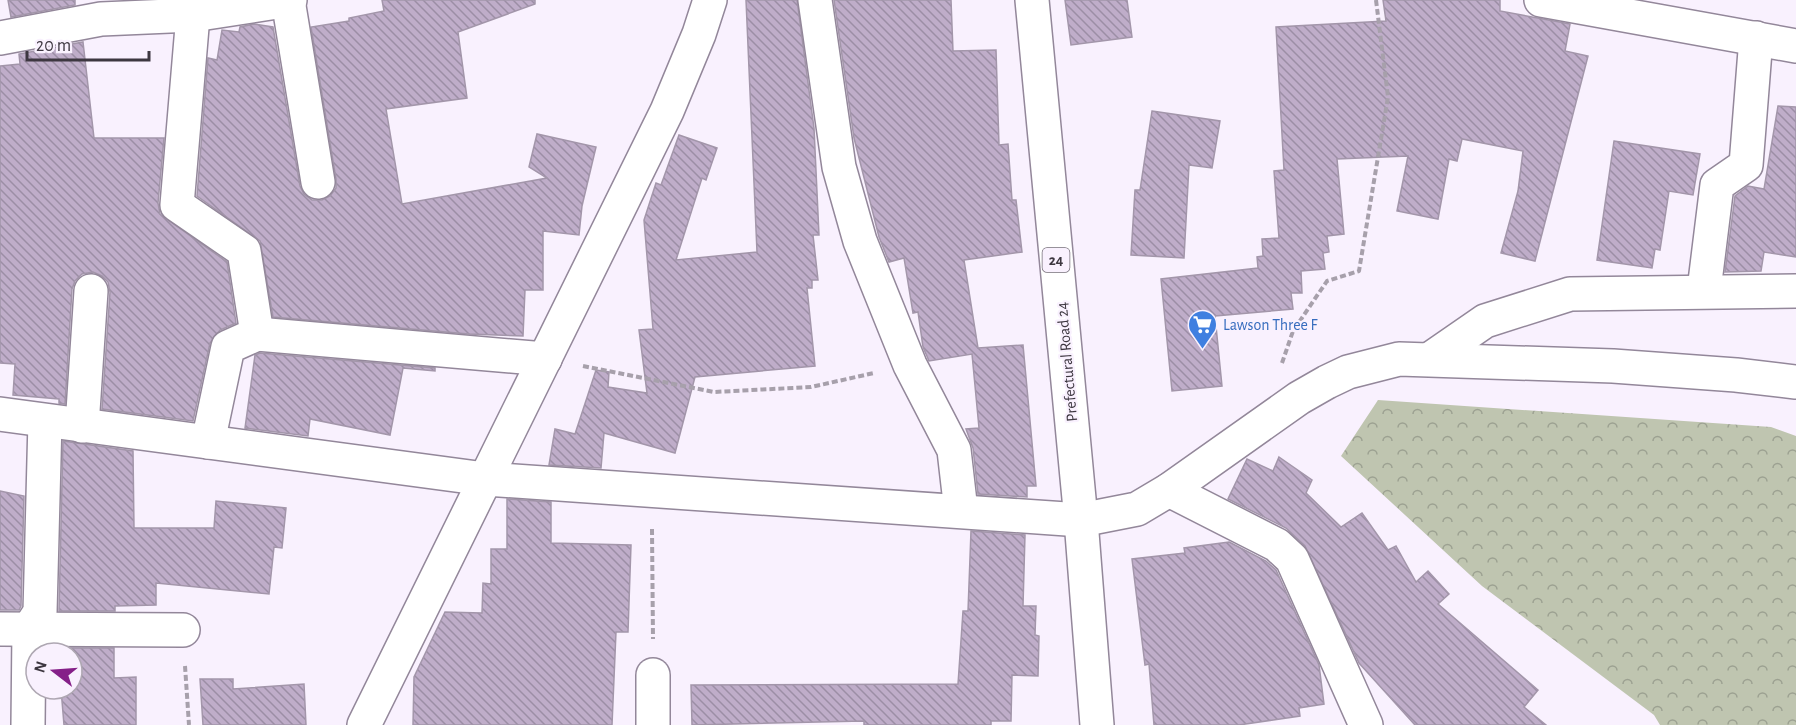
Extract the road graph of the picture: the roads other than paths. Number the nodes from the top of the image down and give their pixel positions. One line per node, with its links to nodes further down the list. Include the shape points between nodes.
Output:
1 (289, 0): 6 (street); 10 (street)
2 (710, 0): 15 (street, via 667,111)
3 (815, 0): 24 (street, via 839,167 860,241 910,365 954,450)
4 (1032, 0): 25 (street, Prefectural Road 24 / 24)
5 (1541, 0): 8 (street)
6 (193, 15): 7 (street, via 101,19); 14 (street, via 177,205 244,251)
7 (0, 38)
8 (1756, 38): 9 (street); 12 (street, via 1746,165 1717,185)
9 (1796, 46)
10 (318, 182)
11 (91, 291): 20 (street)
12 (1704, 291): 13 (street); 16 (street, via 1570,294 1485,321)
13 (1796, 291)
14 (257, 334): 15 (street); 21 (street, via 228,347)
15 (545, 359): 22 (street)
16 (1430, 359): 17 (street, via 1613,366); 23 (street, via 1400,359 1348,372 1283,410)
17 (1796, 382)
18 (0, 414): 19 (street)
19 (45, 421): 20 (street); 26 (street, via 39,612)
20 (82, 426): 21 (street)
21 (208, 442): 22 (street)
22 (485, 479): 24 (street); 30 (street)
23 (1169, 490): 25 (street, via 1137,509); 33 (street, via 1277,546 1292,559)
24 (962, 511): 25 (street)
25 (1081, 520): 32 (street, Prefectural Road 24 / 24)
26 (15, 629): 27 (street); 29 (street)
27 (183, 630)
28 (653, 675): 31 (street)
29 (28, 725)
30 (364, 725)
31 (652, 725)
32 (1097, 725)
33 (1366, 725)

